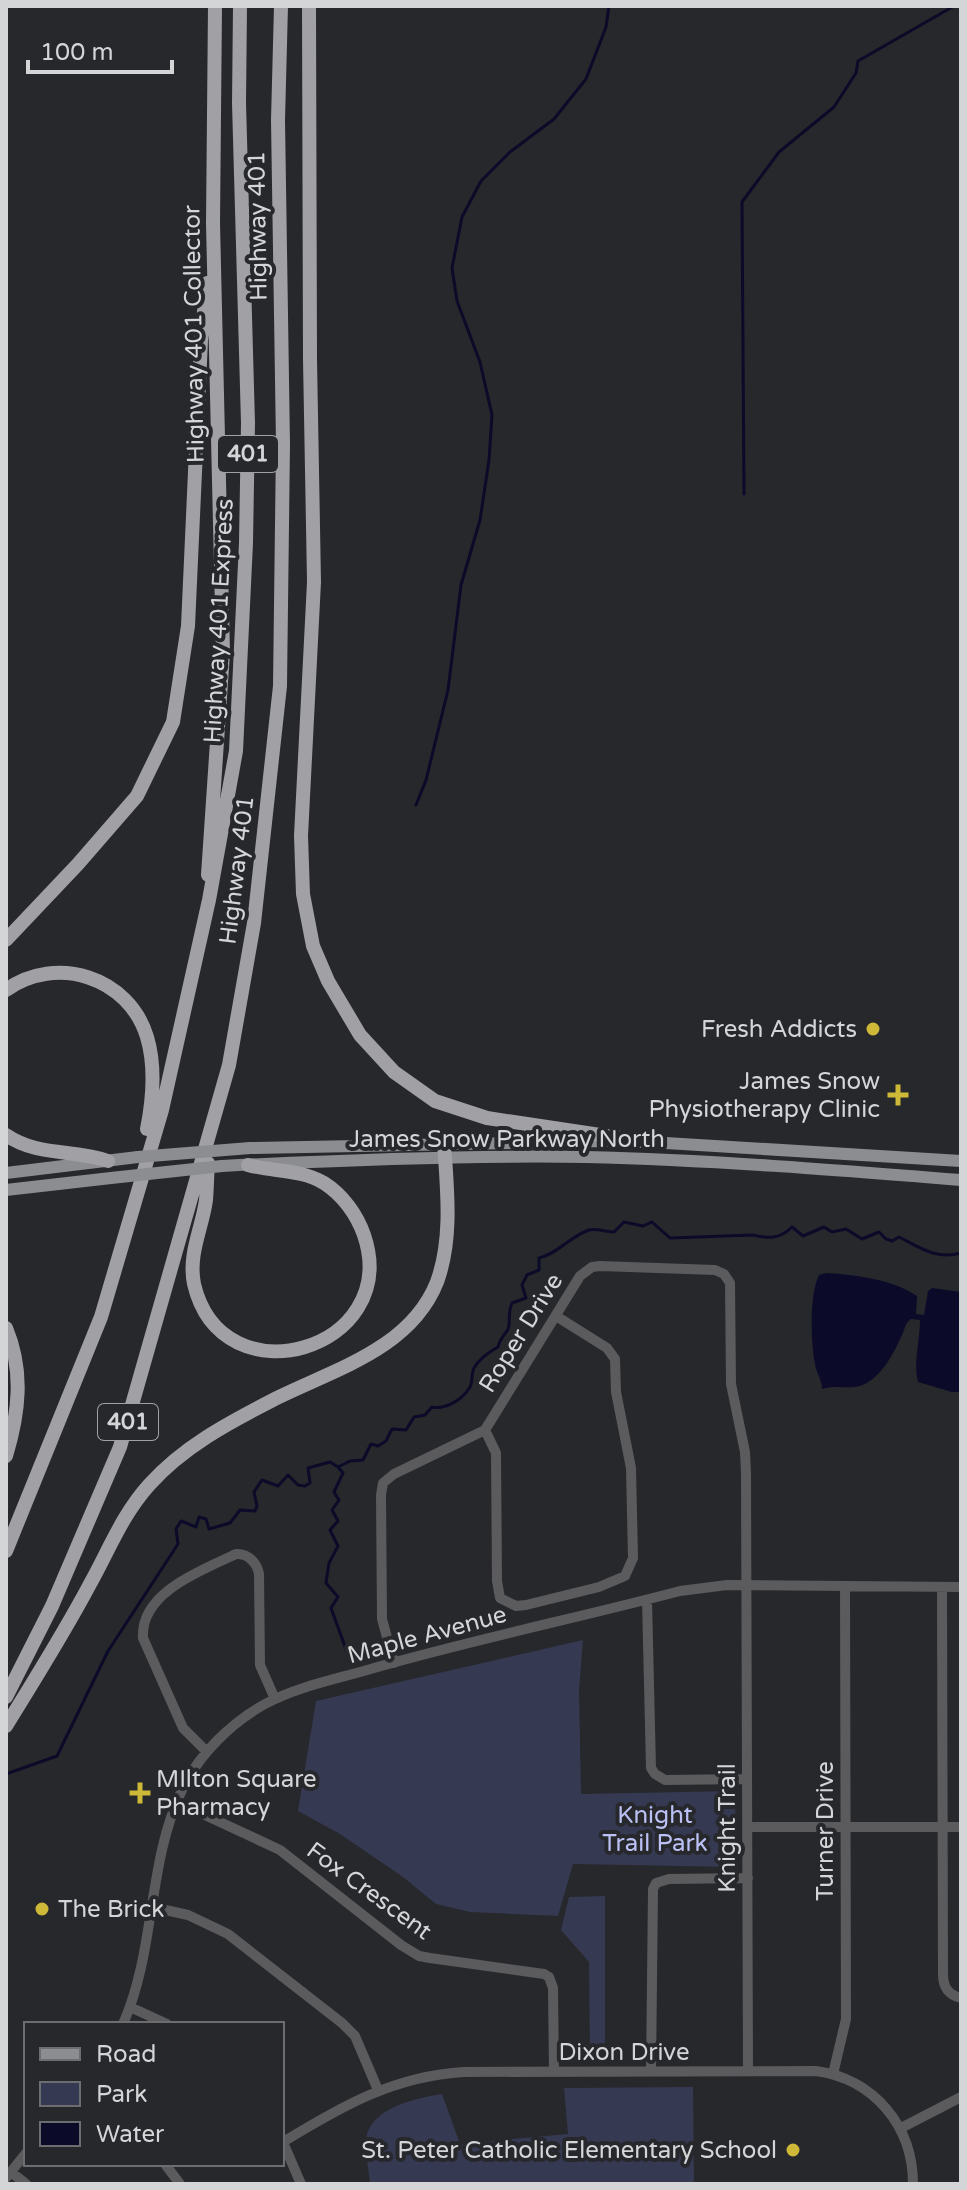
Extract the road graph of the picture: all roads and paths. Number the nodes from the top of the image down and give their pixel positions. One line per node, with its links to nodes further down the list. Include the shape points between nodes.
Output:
1 (215, 6): 5 (highway, Highway 401 Collector / 401)
2 (240, 6): 6 (highway, Highway 401 Express / 401, via 246,543 236,751)
3 (281, 6): 9 (highway, Highway 401 / 401, via 280,686 254,923 229,1065)
4 (309, 6): 11 (highway, via 314,582 301,836 303,894 313,946 360,1035 394,1072 435,1101 487,1118)
5 (213, 223): 6 (highway, Highway 401 Collector / 401, via 223,653 207,860); 7 (highway, via 201,340 188,626 173,722 137,796)
6 (209, 900): 19 (highway, Highway 401 / 401, via 162,1110)
7 (6, 940)
8 (6, 990): 19 (highway, via 38,975 78,974 114,990 140,1019 153,1077)
9 (210, 1132): 15 (highway, via 205,1201 193,1254 202,1305 218,1327 248,1347 272,1352 308,1348 340,1330 361,1300 369,1263 363,1232 348,1205 323,1183); 31 (highway, Highway 401 / 401, via 120,1447 52,1606)
10 (6, 1135): 13 (highway, via 36,1150 85,1153)
11 (640, 1141): 12 (main road, James Snow Parkway North); 14 (main road, James Snow Parkway North)
12 (444, 1151): 13 (main road, James Snow Parkway North, bridge, via 250,1148); 15 (main road, James Snow Parkway North); 17 (main road, James Snow Parkway North); 33 (highway, via 445,1246 436,1283 418,1312 398,1336 373,1353 227,1424 179,1455 147,1487 119,1524 61,1637)
13 (108, 1161): 16 (main road, James Snow Parkway North)
14 (961, 1161)
15 (248, 1165): 18 (main road, James Snow Parkway North, bridge)
16 (6, 1173)
17 (961, 1180)
18 (6, 1190)
19 (128, 1223): 24 (highway, Highway 401 / 401, via 101,1317)
20 (556, 1316): 22 (street, Roper Drive); 22 (street, via 607,1348 615,1359 631,1468 633,1558 625,1576 526,1605 500,1598 496,1453); 25 (street, Roper Drive, via 580,1276 592,1267 724,1274 730,1283 731,1384 745,1452)
21 (6, 1328): 23 (highway, via 18,1369 19,1405)
22 (485, 1430): 30 (street, Roper Drive, via 383,1483 382,1619)
23 (6, 1456)
24 (6, 1551)
25 (745, 1585): 26 (street, Maple Avenue); 29 (street, Maple Avenue); 35 (street, Knight Trail)
26 (845, 1586): 28 (street, Maple Avenue); 40 (street, Turner Drive)
27 (961, 1587): 28 (street, Maple Avenue)
28 (942, 1588): 38 (street)
29 (647, 1600): 30 (street, Maple Avenue); 35 (street, via 651,1768 665,1780)
30 (394, 1663): 32 (street, Maple Avenue)
31 (6, 1697)
32 (275, 1699): 34 (street, Maple Avenue, via 238,1722); 34 (street, via 260,1665 259,1574 253,1561 236,1554 168,1589 144,1623 143,1638 183,1728)
33 (6, 1726)
34 (207, 1752): 36 (street, Maple Avenue)
35 (747, 1779): 37 (street, Knight Trail)
36 (177, 1802): 42 (street, Maple Avenue); 48 (street, Fox Crescent, via 280,1850 410,1951 549,1977)
37 (747, 1827): 40 (street); 41 (street, Knight Trail)
38 (943, 1827): 39 (street); 40 (street); 43 (street, via 943,1983)
39 (961, 1827)
40 (844, 1828): 50 (street, Turner Drive, via 846,2025)
41 (748, 1878): 47 (street, Knight Trail); 49 (street, via 669,1879 653,1889)
42 (152, 1907): 44 (street, Maple Avenue); 51 (street, via 188,1915 228,1934 342,2023 355,2036)
43 (961, 1998)
44 (130, 2007): 45 (street, Maple Avenue); 46 (street)
45 (124, 2022)
46 (163, 2022)
47 (748, 2071): 49 (street, Dixon Drive); 50 (street, Dixon Drive)
48 (554, 2072): 49 (street, Dixon Drive); 51 (street, Dixon Drive, via 445,2074)
49 (651, 2072)
50 (833, 2074): 53 (street, Dixon Drive, via 870,2093)
51 (378, 2090): 54 (street, Dixon Drive)
52 (961, 2097): 53 (street)
53 (901, 2128): 62 (street, Dixon Drive)
54 (284, 2140)
55 (284, 2143): 61 (street)
56 (24, 2155): 58 (street)
57 (166, 2166): 60 (street)
58 (8, 2175): 59 (street)
59 (26, 2184)
60 (180, 2184)
61 (301, 2184)
62 (913, 2184)

